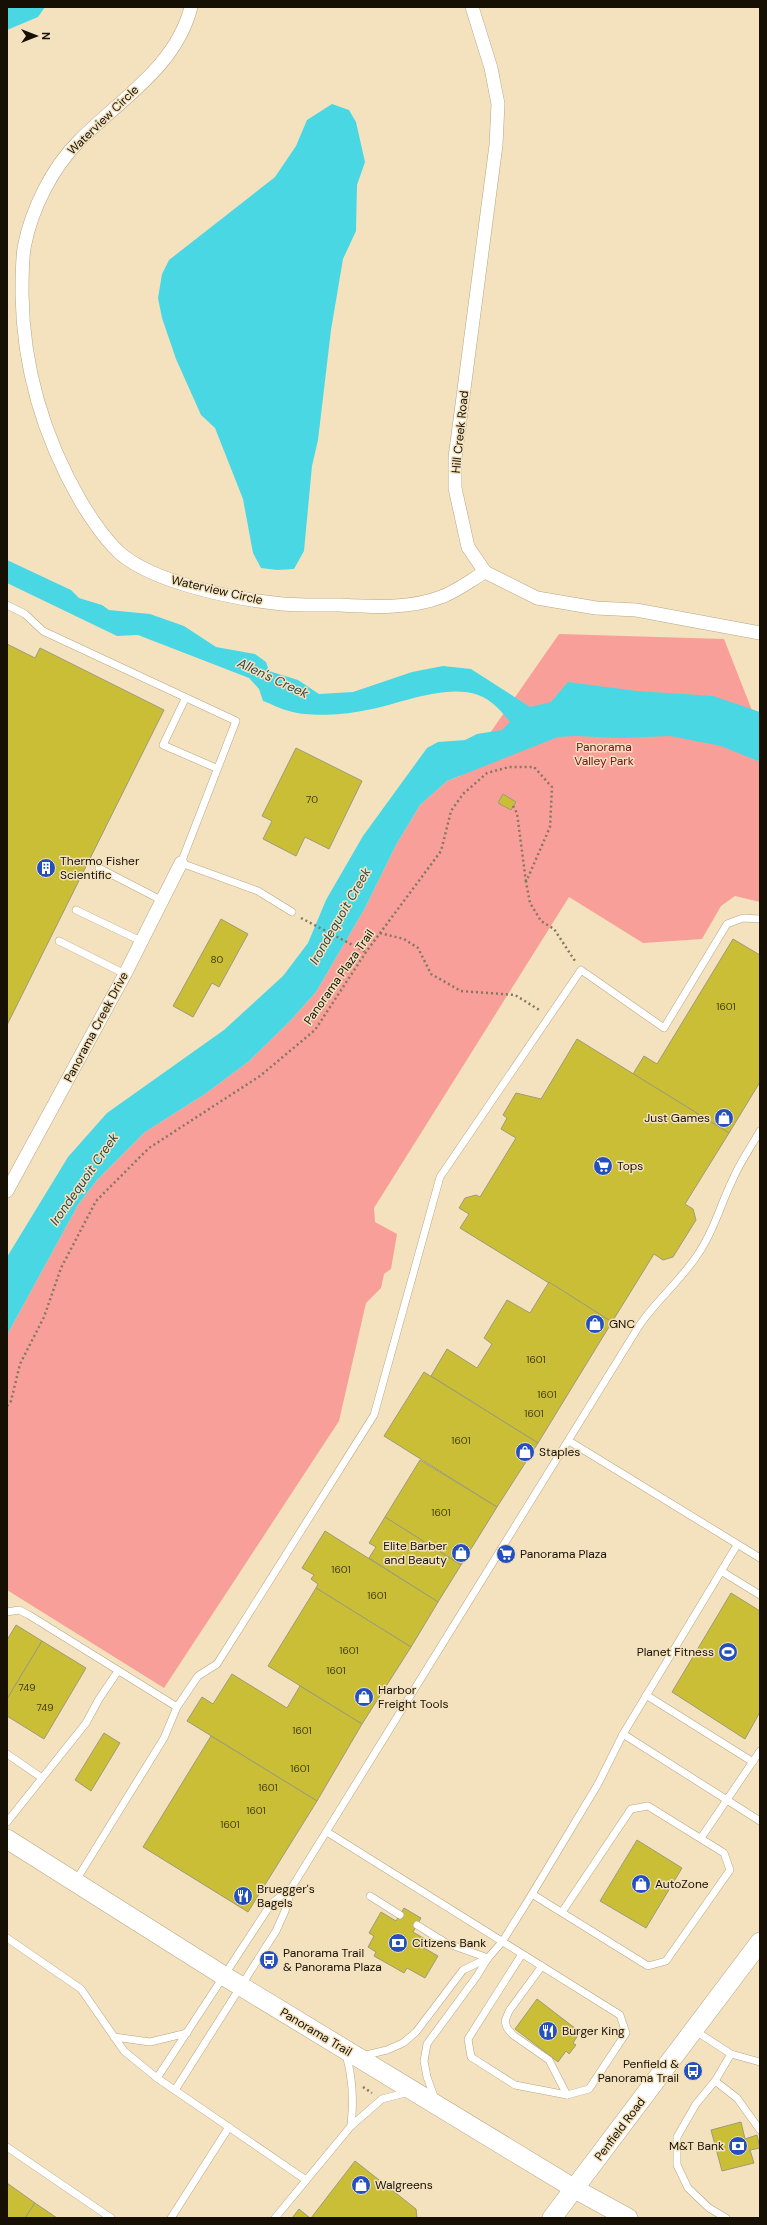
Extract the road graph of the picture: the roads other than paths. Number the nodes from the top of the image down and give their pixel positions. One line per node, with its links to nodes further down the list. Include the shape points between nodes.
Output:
1 (191, 7): 3 (street, Waterview Circle, via 186,25 163,63 77,142 60,164 31,223 24,249 23,323 30,373 47,434 69,480 93,522 121,554 147,572 183,584 274,603 368,606 410,604 442,597)
2 (472, 7): 3 (street, Hill Creek Road, via 491,68 498,110 496,145 455,458 455,488 468,547)
3 (485, 572): 5 (street, Hill Creek Road, via 537,598 596,608 636,610)
4 (7, 605): 6 (lane, via 25,614 43,631)
5 (760, 634)
6 (185, 699): 7 (lane, via 236,721); 7 (lane, via 163,745)
7 (216, 768): 8 (lane)
8 (181, 863): 10 (street, Panorama Creek Drive); 12 (lane, via 258,891)
9 (99, 868): 10 (lane)
10 (161, 900): 15 (street, Panorama Creek Drive)
11 (76, 910): 15 (lane)
12 (292, 912)
13 (760, 919): 27 (lane, via 743,918 728,924 664,1028 580,970 440,1177 374,1415 217,1664 198,1676)
14 (59, 941): 16 (lane)
15 (141, 941): 16 (street, Panorama Creek Drive)
16 (125, 974): 18 (street, Panorama Creek Drive)
17 (760, 1131): 19 (lane, via 735,1175 714,1229 700,1252 671,1290 646,1316)
18 (7, 1191)
19 (569, 1441): 20 (lane); 36 (lane)
20 (737, 1545): 21 (lane); 22 (lane)
21 (760, 1558)
22 (721, 1571): 23 (lane); 26 (lane)
23 (760, 1595)
24 (7, 1612): 25 (lane, via 19,1610 29,1615)
25 (118, 1671): 27 (lane); 32 (lane, via 86,1723)
26 (646, 1695): 28 (lane); 31 (lane)
27 (177, 1707): 39 (lane, via 164,1738)
28 (622, 1734): 33 (lane); 41 (lane, via 598,1784)
29 (760, 1751): 31 (lane)
30 (7, 1754): 32 (lane)
31 (753, 1762): 33 (lane)
32 (42, 1778): 35 (lane)
33 (728, 1800): 34 (lane); 38 (lane)
34 (760, 1821)
35 (7, 1822)
36 (327, 1832): 40 (lane); 47 (lane)
37 (7, 1838): 39 (main road, Panorama Trail)
38 (701, 1838): 43 (lane, via 648,1806 631,1809); 43 (lane, via 724,1853 730,1870 666,1961 648,1966)
39 (75, 1882): 52 (main road, Panorama Trail)
40 (292, 1887): 52 (lane, via 272,1904); 53 (lane, via 286,1911 276,1931)
41 (532, 1894): 43 (lane); 47 (lane)
42 (370, 1896): 44 (lane)
43 (562, 1912)
44 (400, 1915)
45 (417, 1925): 50 (lane, via 446,1943)
46 (7, 1938): 56 (lane, via 81,1989)
47 (502, 1942): 49 (lane); 50 (lane)
48 (760, 1942): 54 (main road, Penfield Road)
49 (522, 1954): 51 (lane); 64 (lane, via 468,2039 471,2057 515,2085)
50 (488, 1958): 57 (lane, via 464,1970 416,2032 403,2043 387,2050); 65 (lane, via 478,1976 427,2044 424,2061)
51 (542, 1966): 64 (lane, via 508,2011 505,2021 507,2028 514,2035 549,2060); 64 (lane, via 620,2015 626,2033 589,2088)
52 (224, 1976): 53 (main road, Panorama Trail); 55 (lane)
53 (241, 1986): 57 (main road, Panorama Trail); 62 (lane)
54 (694, 2030): 58 (lane); 71 (main road, Penfield Road)
55 (187, 2033): 56 (lane, via 150,2042); 60 (lane)
56 (114, 2037): 60 (lane, via 124,2051)
57 (351, 2053): 63 (main road, Panorama Trail); 66 (lane, via 354,2105)
58 (731, 2054): 59 (lane); 61 (lane)
59 (760, 2062)
60 (157, 2078): 62 (lane)
61 (715, 2081): 68 (lane, via 737,2098); 77 (lane, via 696,2104 677,2137 677,2165 688,2188 709,2208)
62 (175, 2090): 67 (lane)
63 (414, 2091): 65 (main road, Panorama Trail); 66 (lane, via 382,2099)
64 (566, 2095)
65 (437, 2105): 71 (main road, Panorama Trail)
66 (351, 2126): 70 (lane)
67 (229, 2127): 70 (lane); 73 (lane)
68 (760, 2130)
69 (7, 2147): 72 (lane)
70 (306, 2180): 74 (lane)
71 (575, 2188): 75 (main road, Penfield Road); 76 (main road, Panorama Trail)
72 (111, 2218)
73 (170, 2218)
74 (275, 2218)
75 (552, 2218)
76 (628, 2218)
77 (726, 2218)

